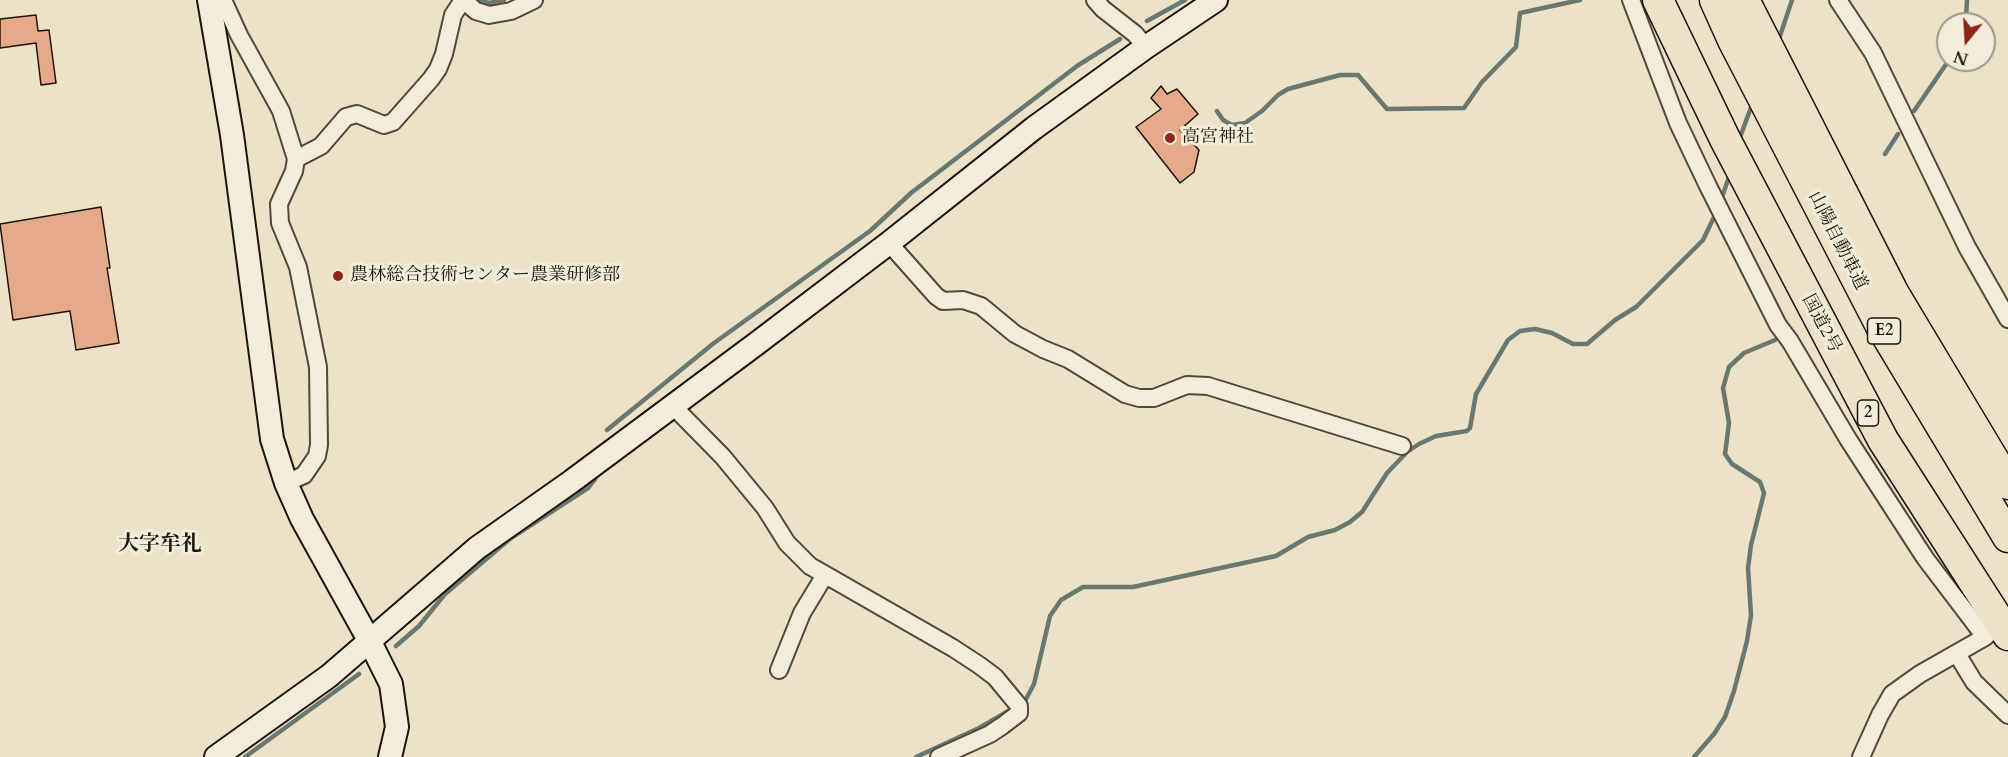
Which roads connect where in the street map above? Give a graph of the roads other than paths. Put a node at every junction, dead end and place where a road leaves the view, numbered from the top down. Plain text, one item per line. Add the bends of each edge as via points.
1 (209, 0) edge
2 (223, 0) edge
3 (534, 0) edge
4 (1095, 0) edge
5 (1216, 0) edge
6 (1631, 0) edge
7 (1658, 0) edge
8 (1715, 0) edge
9 (1744, 0) edge
10 (1838, 0) edge
11 (509, 6) edge
12 (1146, 47) junction
13 (296, 159) junction
14 (889, 243) junction
15 (2008, 318) edge
16 (673, 406) junction
17 (1402, 446) dead end
18 (286, 483) junction
19 (2008, 484) edge
20 (2008, 537) edge
21 (825, 575) junction
22 (2000, 629) edge
23 (370, 642) junction
24 (1957, 654) junction
25 (779, 670) dead end
26 (2008, 715) edge
27 (226, 754) edge
28 (390, 757) edge
29 (939, 757) edge
30 (1861, 757) edge

1 - 18 street via 232,135 272,439
2 - 13 street via 281,111
3 - 11 street
4 - 12 street
5 - 12 street
6 - 22 street via 1678,123 1778,325 1925,558
7 - 22 highway, 国道2号 / 2 via 1725,139 1883,440
8 - 20 highway, 山陽自動車道 / E2 via 1881,326
9 - 19 highway, 山陽自動車道 / E2 via 1894,294
10 - 15 street via 1873,53 1967,247
11 - 13 street via 489,15 476,11 463,0 453,15 438,69 393,122 384,125 357,114 346,117 321,146
12 - 14 street via 1034,128
13 - 18 street via 279,204 280,223 298,267 318,367 320,446 304,475
14 - 16 street
14 - 17 street via 943,301 963,300 981,306 1015,334 1068,359 1125,394 1154,398 1187,385 1208,386
16 - 21 street via 723,457 798,556
16 - 23 street via 477,548
18 - 23 street via 319,553
21 - 25 street via 802,613
21 - 29 street via 979,665 995,677 1019,706 1019,713 990,734
22 - 24 street
23 - 27 street
23 - 28 street via 391,684 398,727
24 - 26 street via 1974,682
24 - 30 street via 1892,694

